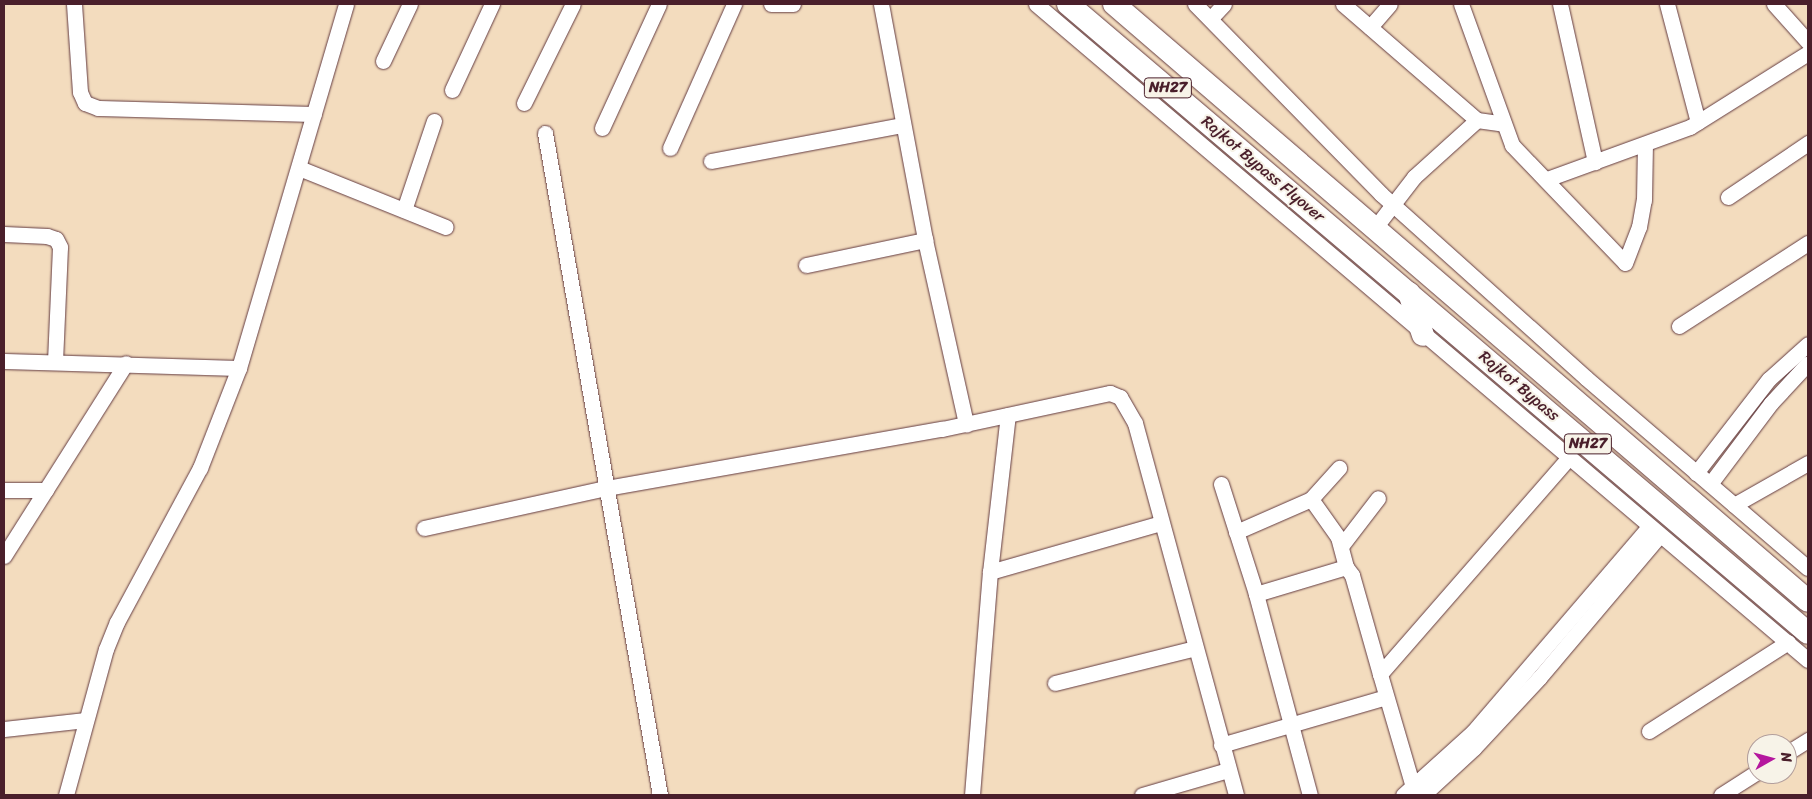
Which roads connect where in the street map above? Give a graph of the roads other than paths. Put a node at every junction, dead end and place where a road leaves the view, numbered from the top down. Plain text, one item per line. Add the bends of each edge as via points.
1 (74, 4) edge
2 (346, 4) edge
3 (410, 4) edge
4 (492, 4) edge
5 (572, 4) edge
6 (659, 4) edge
7 (734, 4) edge
8 (771, 4) edge
9 (792, 4) edge
10 (880, 4) edge
11 (1036, 4) edge
12 (1068, 4) edge
13 (1114, 4) edge
14 (1195, 4) edge
15 (1224, 4) edge
16 (1343, 4) edge
17 (1390, 4) edge
18 (1460, 4) edge
19 (1560, 4) edge
20 (1667, 4) edge
21 (1774, 4) edge
22 (1211, 18) junction
23 (1370, 27) junction
24 (1808, 42) edge
25 (1808, 53) edge
26 (383, 61) dead end
27 (452, 90) dead end
28 (524, 103) dead end
29 (314, 114) junction
30 (1477, 120) junction
31 (434, 121) dead end
32 (1698, 122) junction
33 (1504, 124) junction
34 (902, 125) junction
35 (602, 128) dead end
36 (545, 133) dead end
37 (1808, 143) edge
38 (1645, 144) junction
39 (670, 148) dead end
40 (711, 162) dead end
41 (1595, 162) junction
42 (299, 168) junction
43 (1547, 179) junction
44 (1728, 197) dead end
45 (1391, 204) junction
46 (404, 210) junction
47 (446, 227) dead end
48 (1374, 229) junction
49 (4, 234) edge
50 (924, 240) junction
51 (1808, 243) edge
52 (1367, 257) junction
53 (806, 265) dead end
54 (1352, 275) junction
55 (1409, 293) junction
56 (1679, 326) dead end
57 (1423, 335) junction
58 (1808, 344) edge
59 (4, 361) edge
60 (55, 362) junction
61 (126, 363) junction
62 (1808, 363) edge
63 (240, 368) junction
64 (1008, 415) junction
65 (966, 424) junction
66 (1569, 457) junction
67 (1808, 463) edge
68 (1339, 468) dead end
69 (1696, 473) junction
70 (1221, 484) dead end
71 (1710, 484) junction
72 (606, 488) junction
73 (4, 490) edge
74 (46, 490) junction
75 (1378, 498) dead end
76 (1312, 500) junction
77 (1734, 505) junction
78 (1161, 523) junction
79 (424, 528) dead end
80 (1654, 531) junction
81 (1236, 532) junction
82 (1342, 545) junction
83 (1808, 548) edge
84 (4, 556) edge
85 (1794, 556) junction
86 (1346, 567) junction
87 (1808, 568) edge
88 (990, 572) junction
89 (1256, 594) junction
90 (1808, 601) edge
91 (1808, 632) edge
92 (1788, 642) junction
93 (1196, 648) junction
94 (1808, 660) edge
95 (1380, 674) junction
96 (1055, 683) dead end
97 (1386, 697) junction
98 (86, 720) junction
99 (1291, 725) junction
100 (4, 729) edge
101 (1649, 731) dead end
102 (1808, 740) edge
103 (1221, 745) junction
104 (1797, 747) edge
105 (1228, 770) junction
106 (1747, 778) edge
107 (1413, 793) edge
108 (66, 795) edge
109 (660, 795) edge
110 (972, 795) edge
111 (1142, 795) edge
112 (1236, 795) edge
113 (1310, 795) edge
114 (1721, 795) edge

1 - 29 street via 80,92 85,102 98,108
2 - 29 street
3 - 26 street
4 - 27 street
5 - 28 street
6 - 35 street
7 - 39 street
8 - 9 street
10 - 34 street
11 - 54 street
12 - 52 highway, Rajkot Bypass Flyover / NH27
13 - 48 highway, Rajkot Bypass Flyover / NH27 via 1290,153
14 - 22 street
15 - 22 street
16 - 23 street
17 - 23 street
18 - 33 street
19 - 41 street
20 - 32 street
21 - 24 street
22 - 45 street
23 - 30 street
25 - 32 street
29 - 42 street
30 - 33 street
30 - 45 street via 1414,177
31 - 46 street
32 - 38 street
33 - 43 street via 1512,145
34 - 40 street
34 - 50 street
36 - 72 street
37 - 44 street
38 - 41 street
38 - 43 street via 1644,200 1639,226 1624,263
41 - 43 street
42 - 46 street
42 - 63 street
45 - 48 street
45 - 69 street
46 - 47 street
48 - 90 highway, Rajkot Bypass / NH27
49 - 60 street via 47,236 56,239 60,247
50 - 53 street
50 - 65 street
51 - 56 street
52 - 54 street
52 - 55 highway, Rajkot Bypass / NH27
54 - 57 street
55 - 57 highway
55 - 91 highway, Rajkot Bypass / NH27
57 - 66 street
58 - 69 street via 1769,379
59 - 60 street
60 - 61 street
61 - 63 street
61 - 74 street
62 - 71 street via 1771,403
63 - 98 street via 200,468 117,622
64 - 65 street
64 - 78 street via 1110,393 1120,398 1132,414
64 - 88 street
65 - 72 street
66 - 80 street
66 - 95 street
67 - 77 street
68 - 76 street
69 - 71 street
70 - 81 street
71 - 77 street
72 - 79 street
72 - 109 street
73 - 74 street
74 - 84 street
75 - 82 street
76 - 81 street
76 - 82 street
77 - 85 street
78 - 88 street
78 - 93 street
80 - 92 street
80 - 107 street via 1539,678 1474,748
81 - 89 street
82 - 86 street
83 - 85 street
85 - 87 street
86 - 89 street
86 - 95 street via 1352,575
88 - 110 street
89 - 99 street
92 - 94 street
92 - 101 street
93 - 96 street
93 - 103 street
95 - 97 street
97 - 99 street
97 - 107 street
98 - 100 street
98 - 108 street
99 - 103 street
99 - 113 street
102 - 104 street
103 - 105 street
105 - 111 street
105 - 112 street
106 - 114 street

